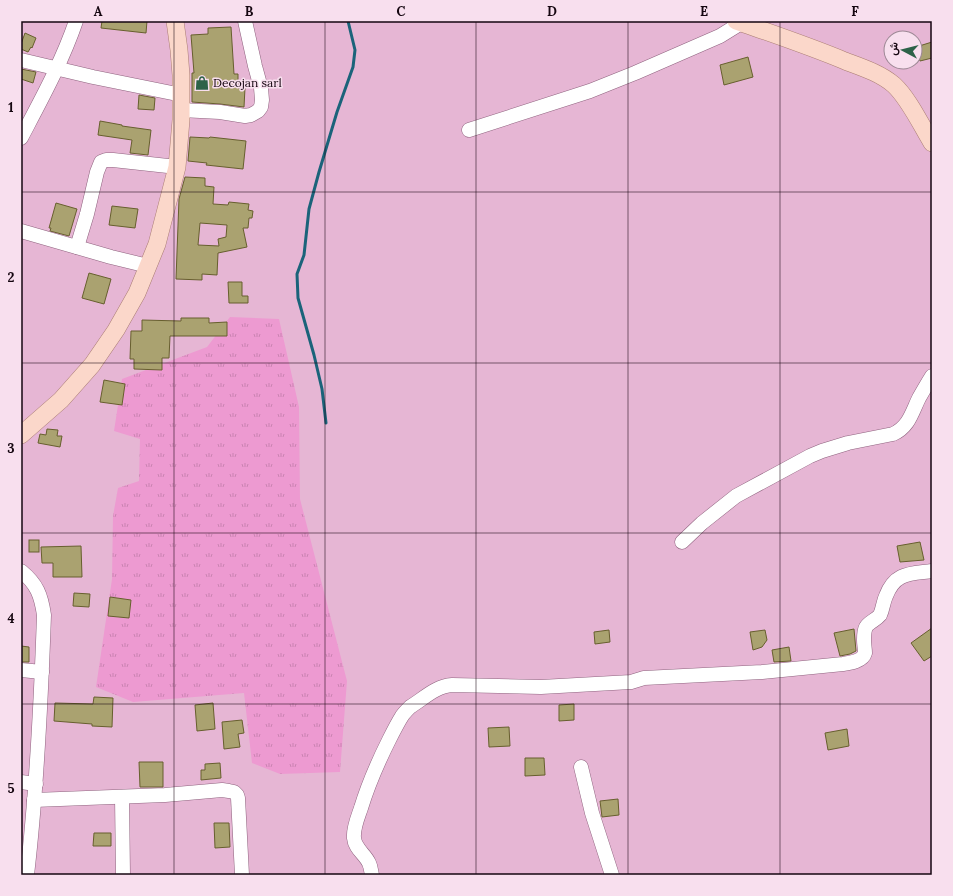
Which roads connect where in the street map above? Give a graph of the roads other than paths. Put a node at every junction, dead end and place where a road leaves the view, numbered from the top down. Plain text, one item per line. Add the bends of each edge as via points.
1 (76, 21) edge
2 (175, 21) edge
3 (245, 21) edge
4 (741, 22) edge
5 (21, 60) edge
6 (57, 68) junction
7 (182, 103) junction
8 (469, 130) dead end
9 (21, 138) edge
10 (932, 143) edge
11 (177, 167) junction
12 (21, 231) edge
13 (77, 247) junction
14 (148, 266) junction
15 (932, 376) edge
16 (21, 435) edge
17 (682, 542) dead end
18 (21, 571) edge
19 (932, 571) edge
20 (21, 670) edge
21 (42, 672) junction
22 (581, 767) dead end
23 (21, 782) edge
24 (36, 784) junction
25 (122, 797) junction
26 (34, 800) junction
27 (26, 875) edge
28 (123, 875) edge
29 (242, 875) edge
30 (372, 875) edge
31 (612, 875) edge

1 - 6 street
2 - 7 main road
3 - 7 street via 261,88 262,100 258,111 245,116
4 - 8 street via 720,36 635,74
4 - 10 main road via 886,79 902,94
5 - 6 street
6 - 7 street
6 - 9 street
7 - 11 main road
11 - 13 street via 113,160 101,162
11 - 14 main road via 157,244
12 - 13 street
13 - 14 street
14 - 16 main road via 137,293 92,366 61,400
15 - 17 street via 909,421 898,432 822,450 810,456 736,496
18 - 21 street via 36,587 42,603
19 - 30 street via 903,576 894,581 887,592 880,615 866,628 865,653 856,661 848,663 762,672 644,678 631,682 592,685 446,685 438,689 406,710 397,723 374,770 364,798 357,818 354,841 357,849 369,863
20 - 21 street
21 - 24 street
22 - 31 street via 592,813
23 - 24 street
24 - 26 street
25 - 26 street
25 - 28 street
25 - 29 street via 215,790 234,792 238,798
26 - 27 street

